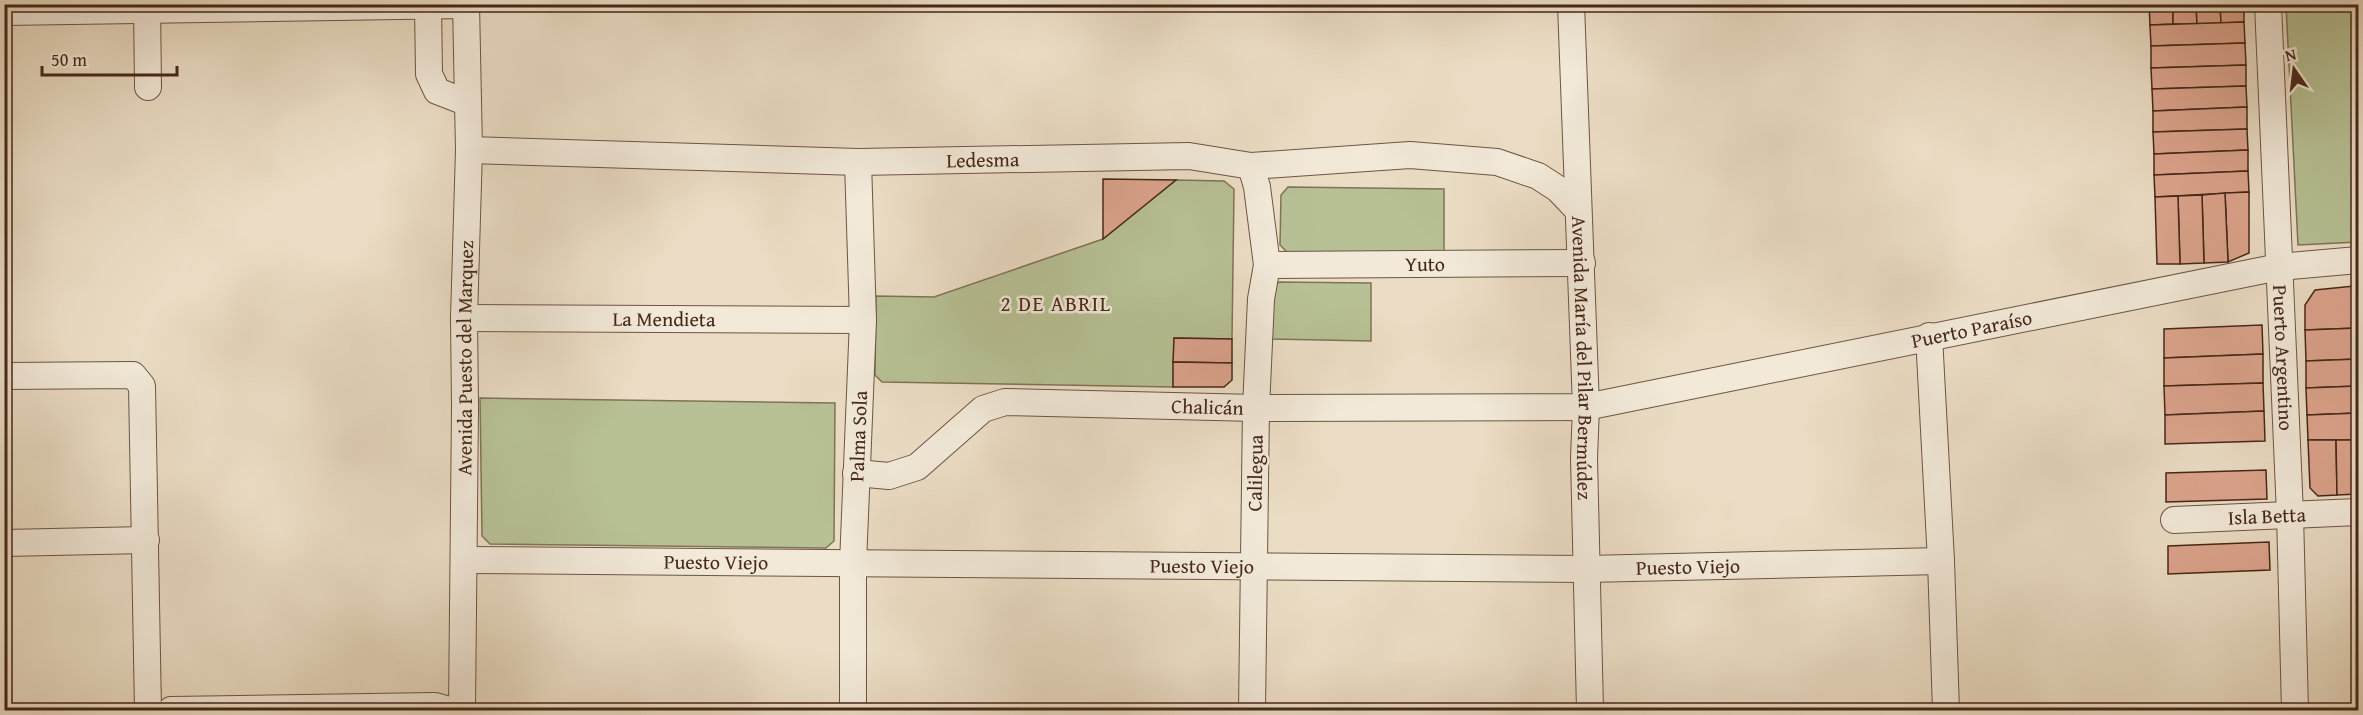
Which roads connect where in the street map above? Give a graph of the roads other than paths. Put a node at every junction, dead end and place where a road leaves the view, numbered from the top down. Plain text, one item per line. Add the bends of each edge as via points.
1 (1571, 4) edge
2 (2268, 4) edge
3 (428, 5) edge
4 (466, 5) edge
5 (147, 7) edge
6 (4, 12) edge
7 (148, 87) dead end
8 (468, 103) junction
9 (469, 150) junction
10 (858, 162) junction
11 (1251, 166) junction
12 (1578, 210) junction
13 (2358, 260) edge
14 (1581, 263) junction
15 (1267, 265) junction
16 (2279, 267) junction
17 (464, 318) junction
18 (863, 320) junction
19 (1929, 336) junction
20 (4, 376) edge
21 (1586, 407) junction
22 (1256, 408) junction
23 (856, 473) junction
24 (2358, 512) edge
25 (2290, 514) junction
26 (2174, 520) dead end
27 (146, 540) junction
28 (4, 543) edge
29 (464, 560) junction
30 (1941, 561) junction
31 (853, 564) junction
32 (1254, 567) junction
33 (1586, 569) junction
34 (148, 711) edge
35 (171, 711) edge
36 (449, 711) edge
37 (462, 711) edge
38 (853, 711) edge
39 (1252, 711) edge
40 (1590, 711) edge
41 (1947, 711) edge
42 (2295, 711) edge

1 - 12 street, Avenida María del Pilar Bermúdez
2 - 16 street, Puerto Argentino
3 - 4 street
3 - 5 street
3 - 8 street via 429,74 437,91
4 - 8 street, Avenida Puesto del Marquez
5 - 6 street
5 - 7 street
8 - 9 street, Avenida Puesto del Marquez
9 - 10 street, Ledesma
9 - 17 street, Avenida Puesto del Marquez
10 - 11 street, Ledesma via 1188,156
10 - 18 street, Palma Sola
11 - 12 street, Ledesma via 1410,155 1497,162 1538,176 1558,189
11 - 15 street, Calilegua
12 - 14 street, Avenida María del Pilar Bermúdez
13 - 16 street, Puerto Paraíso
14 - 15 street, Yuto
14 - 21 street, Avenida María del Pilar Bermúdez
15 - 22 street, Calilegua via 1261,299
16 - 19 street, Puerto Paraíso
16 - 25 street, Puerto Argentino
17 - 18 street, La Mendieta
17 - 29 street, Avenida Puesto del Marquez
18 - 23 street, Palma Sola
19 - 21 street, Puerto Paraíso
19 - 30 street
20 - 27 street via 133,375 142,386
21 - 22 street, Chalicán
21 - 33 street, Avenida María del Pilar Bermúdez
22 - 23 street, Chalicán via 1005,402 983,410 917,466 889,476
22 - 32 street, Calilegua
23 - 31 street, Palma Sola
24 - 25 street, Isla Betta
25 - 26 street, Isla Betta
25 - 42 street, Puerto Argentino
27 - 28 street
27 - 34 street
29 - 31 street, Puesto Viejo
29 - 37 street, Avenida Puesto del Marquez
30 - 33 street, Puesto Viejo
30 - 41 street
31 - 32 street, Puesto Viejo
31 - 38 street, Palma Sola
32 - 33 street, Puesto Viejo
32 - 39 street, Calilegua
33 - 40 street, Avenida María del Pilar Bermúdez
35 - 36 street via 435,706

